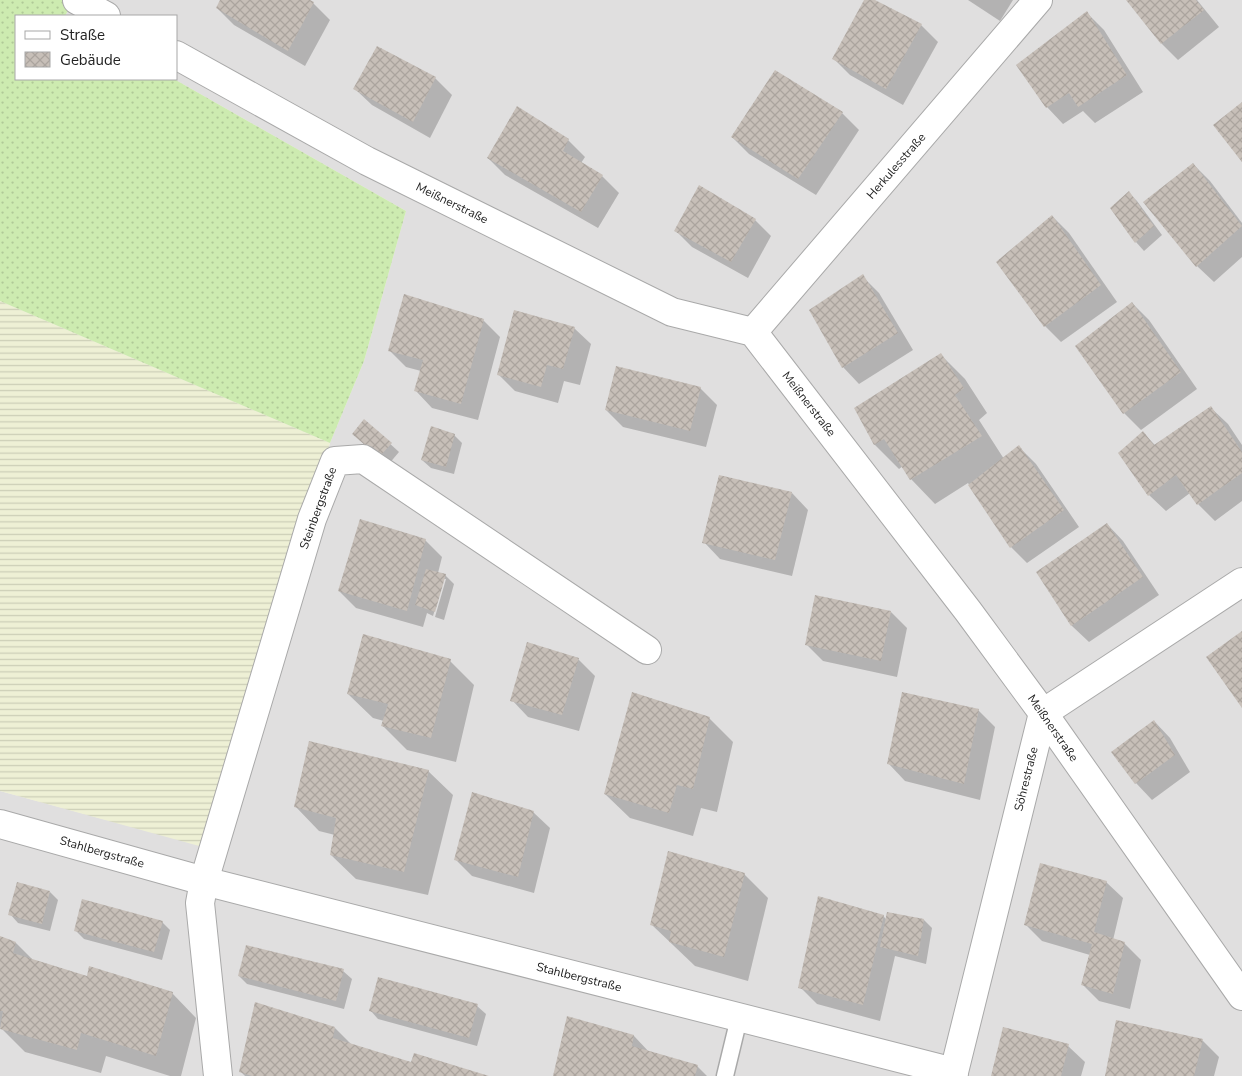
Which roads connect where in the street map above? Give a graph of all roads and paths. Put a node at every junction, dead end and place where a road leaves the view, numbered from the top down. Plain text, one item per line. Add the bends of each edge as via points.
1 (76, 0) edge
2 (1038, 0) edge
3 (104, 15) edge
4 (178, 56) edge
5 (753, 332) junction
6 (1242, 582) edge
7 (647, 650) dead end
8 (1043, 713) junction
9 (0, 824) edge
10 (204, 881) junction
11 (1242, 996) edge
12 (739, 1018) junction
13 (953, 1074) edge
14 (218, 1076) edge
15 (725, 1076) edge

1 - 3 street
2 - 5 street, Herkulesstraße
4 - 5 street, Meißnerstraße via 367,161 672,312
5 - 8 street, Meißnerstraße
6 - 8 street
7 - 10 street, Steinbergstraße via 363,459 335,461 312,519
8 - 11 street, Meißnerstraße
8 - 13 street, Söhrestraße
9 - 10 street, Stahlbergstraße
10 - 12 street, Stahlbergstraße
10 - 14 street via 200,903
12 - 13 street, Stahlbergstraße
12 - 15 lane

